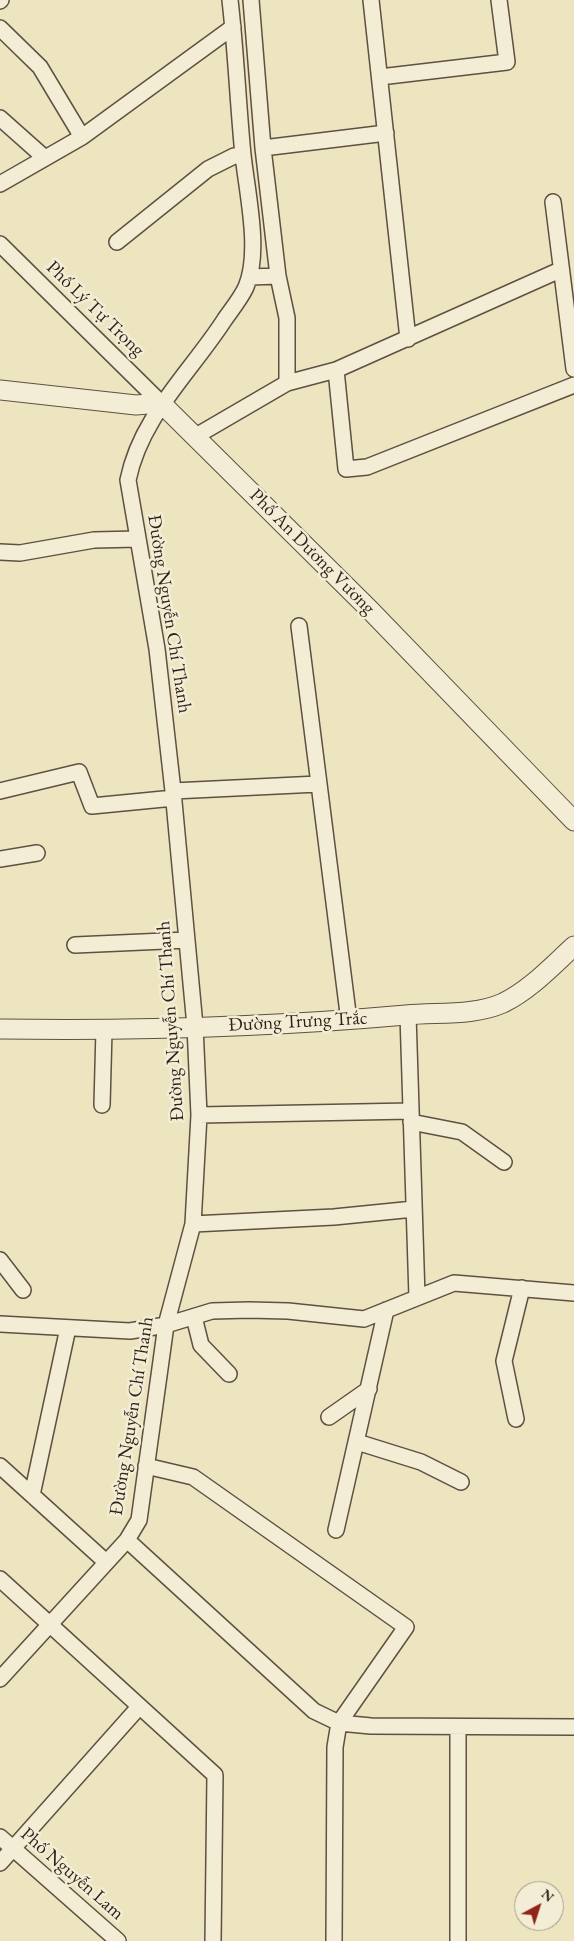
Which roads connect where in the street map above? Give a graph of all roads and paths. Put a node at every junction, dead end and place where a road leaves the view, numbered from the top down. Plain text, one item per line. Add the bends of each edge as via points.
1 (230, 0) edge
2 (251, 0) edge
3 (371, 0) edge
4 (499, 0) edge
5 (233, 27) junction
6 (0, 28) edge
7 (380, 77) junction
8 (0, 118) edge
9 (386, 133) junction
10 (82, 137) junction
11 (263, 148) junction
12 (244, 157) junction
13 (45, 158) junction
14 (0, 184) edge
15 (554, 202) dead end
16 (117, 242) dead end
17 (0, 244) edge
18 (560, 270) junction
19 (250, 276) junction
20 (278, 276) junction
21 (408, 339) junction
22 (574, 368) edge
23 (336, 370) junction
24 (287, 383) junction
25 (574, 385) edge
26 (0, 390) edge
27 (161, 403) junction
28 (196, 436) junction
29 (138, 539) junction
30 (0, 552) edge
31 (298, 626) dead end
32 (318, 784) junction
33 (0, 791) edge
34 (173, 794) junction
35 (574, 821) edge
36 (37, 853) dead end
37 (0, 859) edge
38 (187, 940) junction
39 (75, 945) dead end
40 (574, 946) edge
41 (408, 1015) junction
42 (349, 1020) junction
43 (195, 1026) junction
44 (0, 1028) edge
45 (104, 1030) junction
46 (102, 1105) dead end
47 (199, 1115) junction
48 (411, 1117) junction
49 (504, 1162) dead end
50 (414, 1209) junction
51 (193, 1224) junction
52 (0, 1260) edge
53 (522, 1288) junction
54 (23, 1290) dead end
55 (574, 1293) edge
56 (417, 1297) junction
57 (386, 1310) junction
58 (194, 1317) junction
59 (0, 1324) edge
60 (166, 1325) junction
61 (68, 1328) junction
62 (229, 1374) dead end
63 (369, 1389) junction
64 (329, 1417) dead end
65 (516, 1419) dead end
66 (356, 1442) junction
67 (0, 1466) edge
68 (146, 1466) junction
69 (461, 1482) dead end
70 (32, 1495) junction
71 (336, 1530) dead end
72 (127, 1540) junction
73 (106, 1562) junction
74 (0, 1579) edge
75 (49, 1625) junction
76 (0, 1679) edge
77 (139, 1707) junction
78 (338, 1723) junction
79 (458, 1727) junction
80 (574, 1727) edge
81 (0, 1837) edge
82 (14, 1849) junction
83 (0, 1863) edge
84 (118, 1941) edge
85 (213, 1941) edge
86 (334, 1941) edge
87 (458, 1941) edge

1 - 5 street
2 - 11 street
3 - 7 street
4 - 7 street via 506,62
5 - 10 street
5 - 12 street
6 - 10 street via 40,66
7 - 9 street
8 - 13 street
9 - 11 street
9 - 21 street
10 - 13 street
11 - 20 street
12 - 16 street via 234,156 208,169
12 - 19 street via 253,226
13 - 14 street
15 - 18 street
17 - 27 street, Phố Lý Tự Trọng
18 - 21 street
18 - 22 street
19 - 20 street
19 - 27 street, Đường Nguyễn Chí Thanh via 218,330
20 - 24 street via 287,318
21 - 23 street
23 - 24 street
23 - 25 street via 346,469 367,467
24 - 28 street
26 - 27 street via 136,405
27 - 28 street, Phố An Dương Vương
27 - 29 street, Đường Nguyễn Chí Thanh via 132,463 128,480
28 - 35 street, Phố An Dương Vương
29 - 30 street via 94,540 20,553
29 - 34 street, Đường Nguyễn Chí Thanh via 157,649
31 - 32 street
32 - 34 street
32 - 42 street
33 - 34 street via 79,772 92,806
34 - 38 street, Đường Nguyễn Chí Thanh
36 - 37 street
38 - 39 street
38 - 43 street, Đường Nguyễn Chí Thanh
40 - 41 street, Đường Trưng Trắc via 529,986 504,1002 480,1010
41 - 42 street, Đường Trưng Trắc
41 - 48 street
42 - 43 street, Đường Trưng Trắc
43 - 45 street, Đường Trưng Trắc
43 - 47 street, Đường Nguyễn Chí Thanh
44 - 45 street, Đường Trưng Trắc
45 - 46 street
47 - 48 street
47 - 51 street, Đường Nguyễn Chí Thanh
48 - 49 street via 462,1132
48 - 50 street
50 - 51 street via 334,1217
50 - 56 street
51 - 60 street, Đường Nguyễn Chí Thanh
52 - 54 street
53 - 55 street
53 - 56 street via 454,1283
53 - 65 street via 504,1362
56 - 57 street
57 - 58 street via 364,1319 288,1310 212,1311
57 - 63 street
58 - 60 street
58 - 62 street via 202,1345
59 - 61 street
60 - 61 street via 130,1331
60 - 68 street, Đường Nguyễn Chí Thanh
61 - 70 street
63 - 64 street
63 - 66 street
66 - 69 street via 421,1462
66 - 71 street
67 - 70 street
68 - 72 street, Đường Nguyễn Chí Thanh via 139,1520
68 - 78 street via 194,1476 406,1627
70 - 73 street
72 - 73 street, Đường Nguyễn Chí Thanh
72 - 78 street via 314,1712
73 - 75 street, Đường Nguyễn Chí Thanh
74 - 75 street
75 - 76 street, Đường Nguyễn Chí Thanh
75 - 77 street
77 - 82 street
77 - 85 street via 214,1775
78 - 79 street
78 - 86 street via 335,1747
79 - 80 street
79 - 87 street
81 - 82 street, Phố Nguyễn Lam
82 - 83 street
82 - 84 street, Phố Nguyễn Lam

